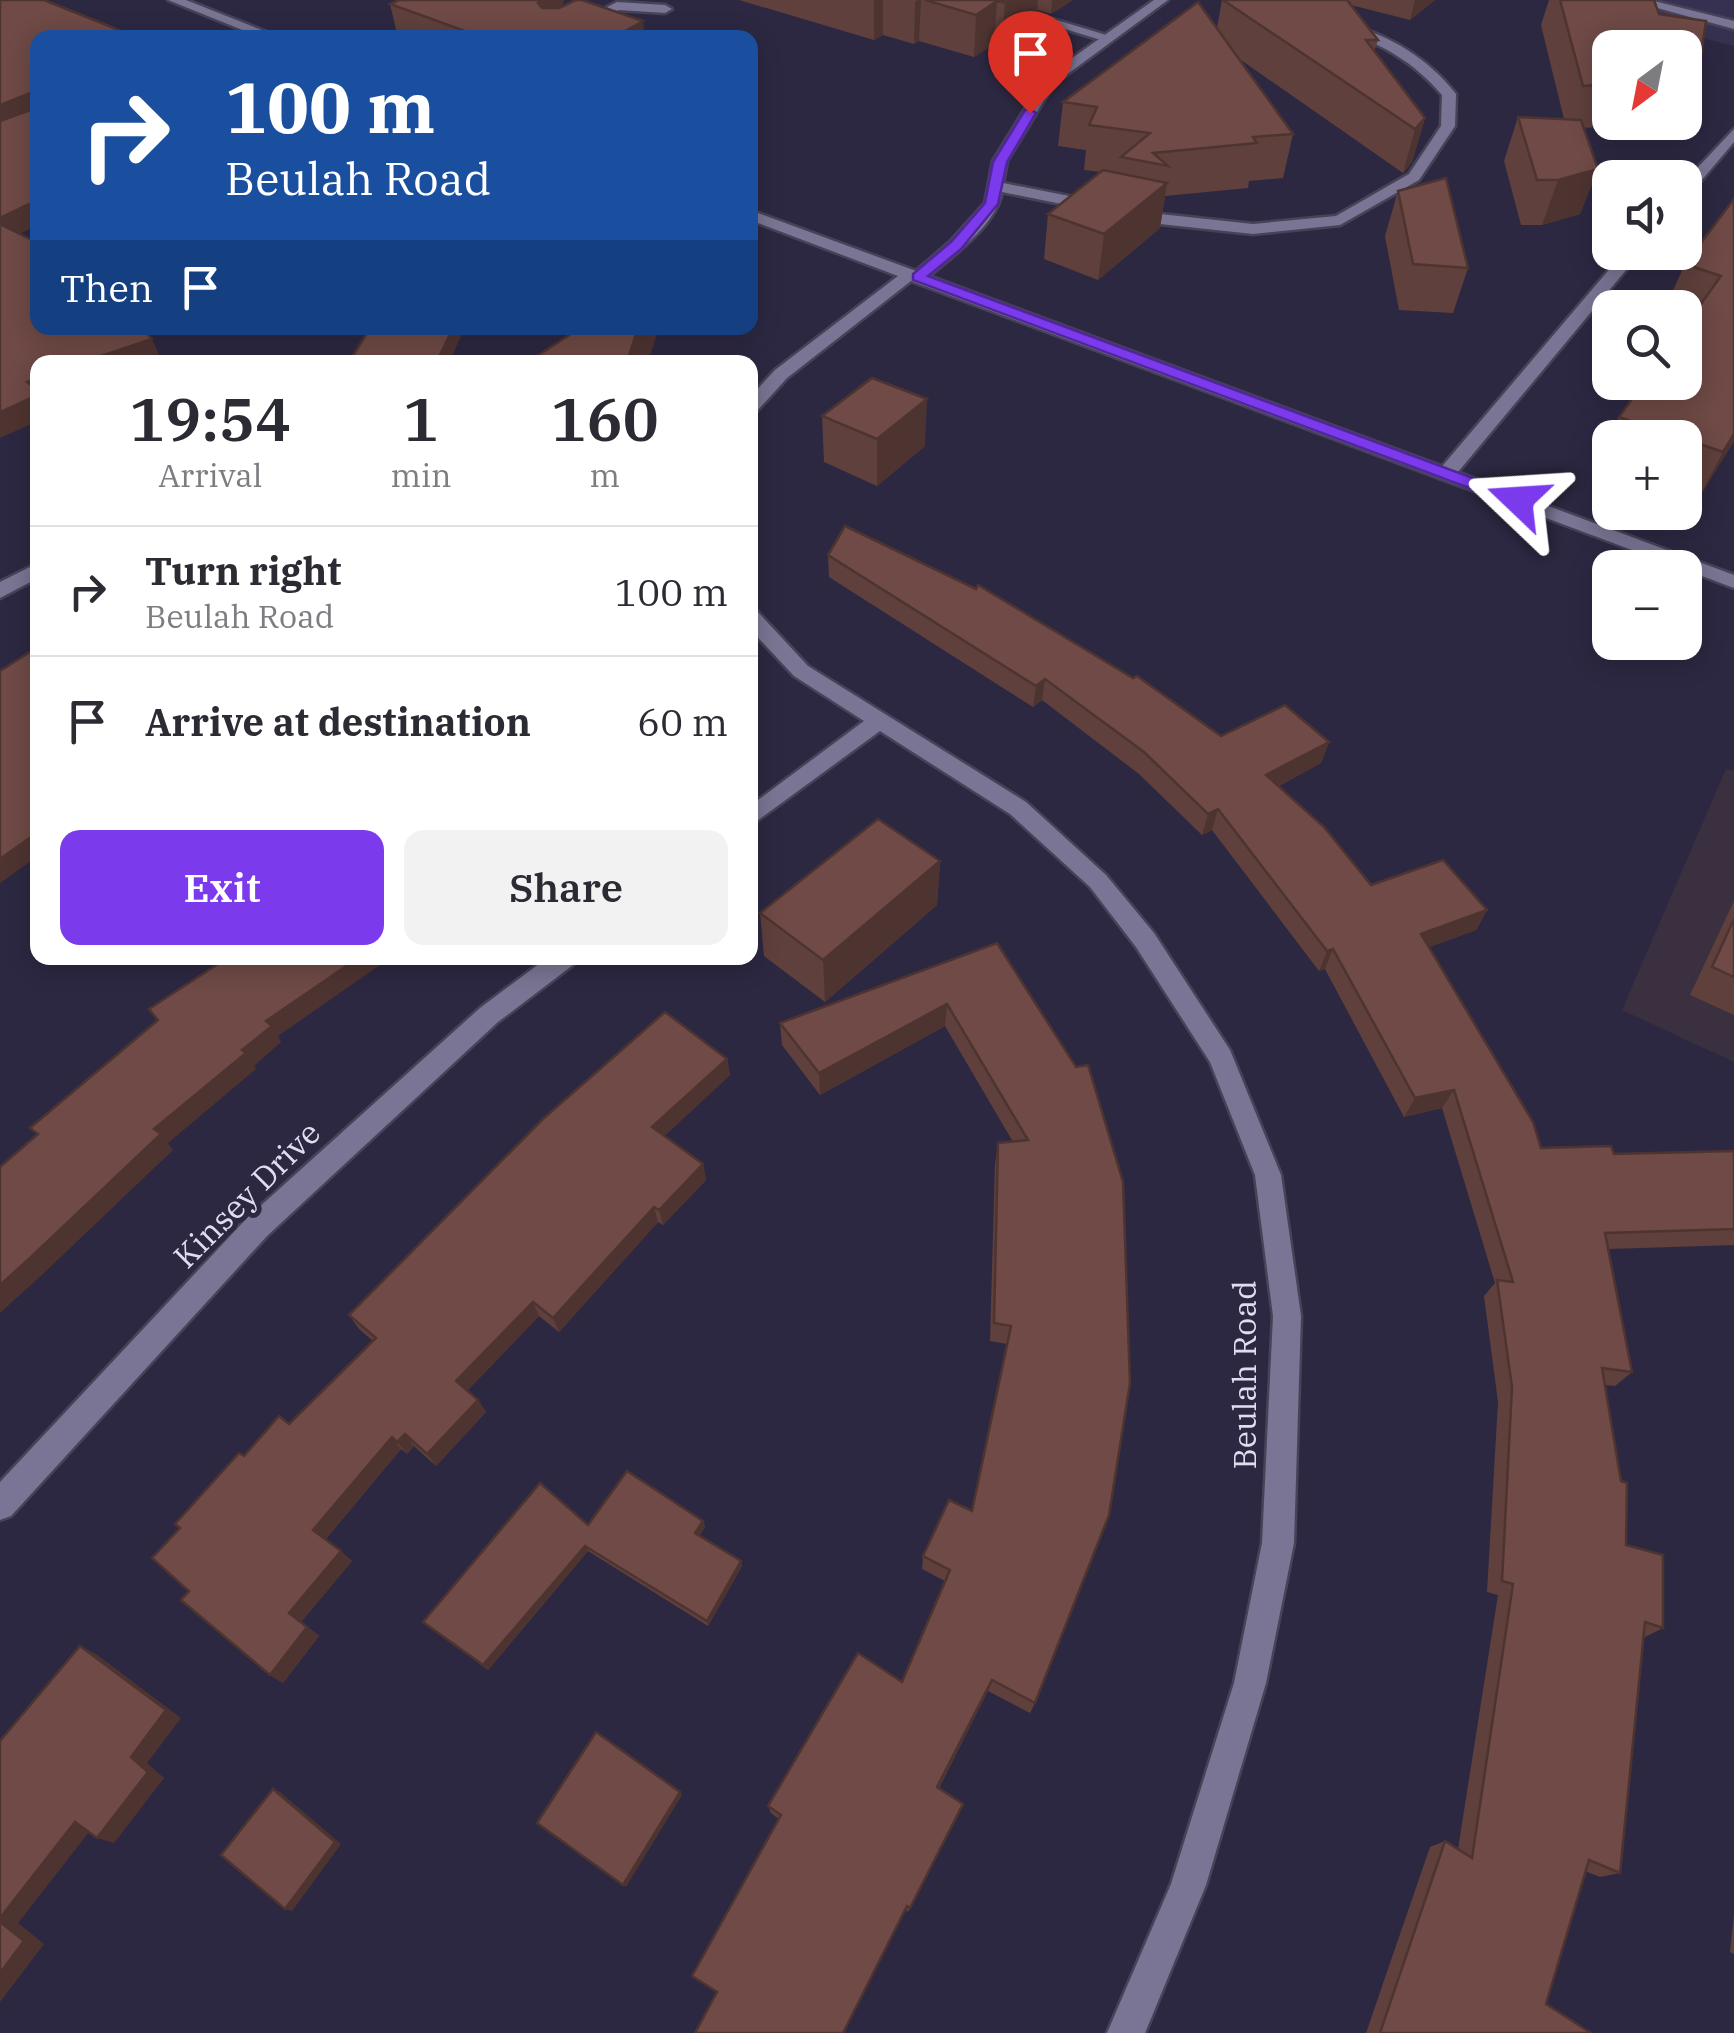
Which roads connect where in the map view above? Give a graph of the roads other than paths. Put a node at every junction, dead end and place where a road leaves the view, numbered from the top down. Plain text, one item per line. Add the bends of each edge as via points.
1 (174, 0) edge
2 (976, 0) edge
3 (1162, 0) edge
4 (1634, 0) edge
5 (665, 9) dead end
6 (1323, 18) edge
7 (1734, 25) edge
8 (246, 26) junction
9 (238, 30) edge
10 (256, 30) edge
11 (568, 30) edge
12 (1109, 38) junction
13 (1734, 132) edge
14 (1702, 171) edge
15 (994, 186) junction
16 (758, 218) edge
17 (1618, 270) edge
18 (914, 275) junction
19 (758, 399) edge
20 (1446, 474) junction
21 (30, 574) edge
22 (1734, 582) edge
23 (0, 592) edge
24 (758, 625) edge
25 (878, 722) junction
26 (758, 812) edge
27 (555, 965) edge
28 (0, 1505) edge
29 (1126, 2033) edge

1 - 8 street
2 - 12 street
3 - 12 street
4 - 7 street
5 - 11 street via 616,6
6 - 15 street via 1424,63 1449,94 1448,126 1414,177 1340,220 1234,227
8 - 9 street
8 - 10 street
12 - 15 street via 1049,81 1000,162
13 - 14 street
15 - 18 street via 992,204 956,246
16 - 18 street
17 - 20 street
18 - 19 street via 781,374
18 - 20 street
20 - 22 street
21 - 23 street
24 - 25 street, Beulah Road via 801,671
25 - 26 street
25 - 29 street, Beulah Road via 1018,808 1098,880 1220,1058 1268,1174 1287,1316 1278,1542 1250,1683 1188,1885
27 - 28 street, Kinsey Drive via 489,1015 257,1227

